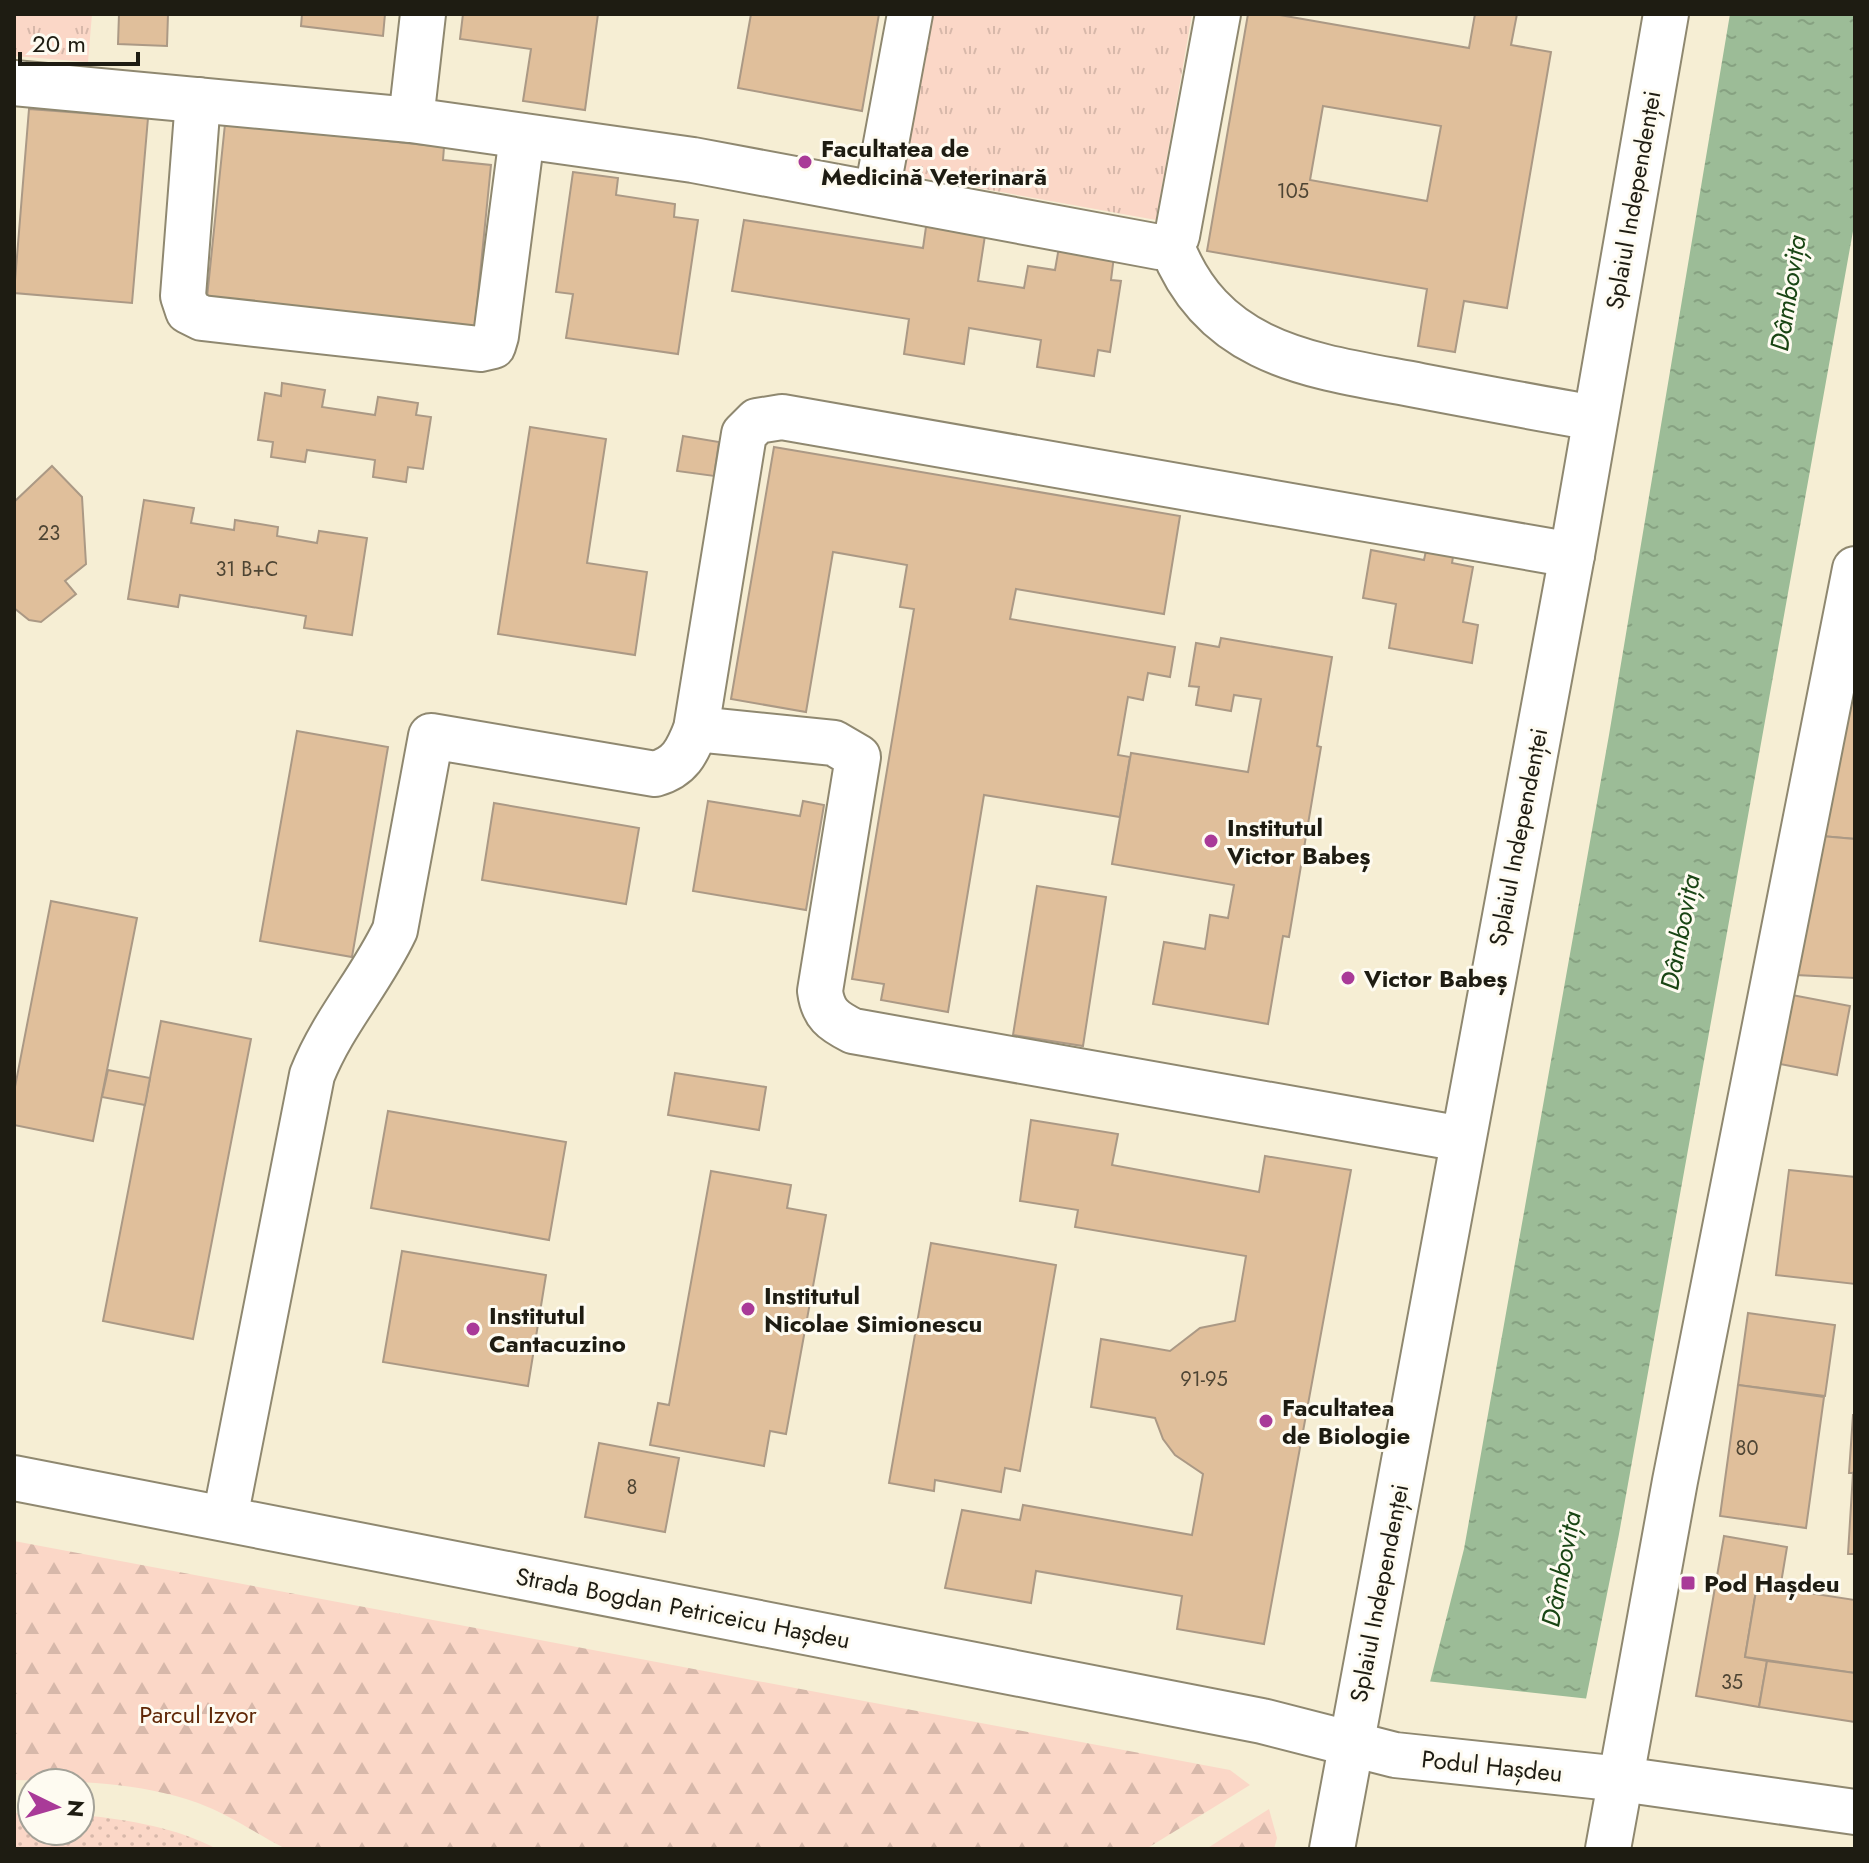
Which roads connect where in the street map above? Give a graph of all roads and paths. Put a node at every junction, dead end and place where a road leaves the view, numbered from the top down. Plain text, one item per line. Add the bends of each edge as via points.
1 (423, 14) edge
2 (910, 14) edge
3 (1218, 14) edge
4 (1666, 14) edge
5 (14, 83) edge
6 (198, 100) junction
7 (411, 120) junction
8 (522, 136) junction
9 (877, 192) junction
10 (1171, 244) junction
11 (1595, 418) junction
12 (1572, 555) junction
13 (1855, 569) edge
14 (696, 729) junction
15 (1462, 1139) junction
16 (14, 1478) edge
17 (225, 1518) junction
18 (1351, 1742) junction
19 (1404, 1756) joint
20 (1601, 1777) junction
21 (1855, 1812) edge
22 (1332, 1849) edge
23 (1608, 1849) edge

1 - 7 main road
2 - 9 main road
3 - 10 main road via 1177,236
4 - 11 main road, Splaiul Independenței
5 - 6 main road
6 - 7 main road
6 - 8 main road via 183,296 188,311 202,318 493,346
7 - 8 main road
8 - 9 main road
9 - 10 main road via 1159,247
10 - 11 main road via 1191,286 1225,322 1299,363
11 - 12 main road, Splaiul Independenței
12 - 14 main road via 782,417 757,421 744,434
12 - 15 main road, Splaiul Independenței
13 - 20 main road via 1675,1481
14 - 15 main road via 834,743 858,757 820,991 832,1021 853,1031
14 - 17 main road via 674,769 655,774 431,736 395,930 324,1043 312,1075
15 - 18 main road, Splaiul Independenței
16 - 17 main road, Strada Bogdan Petriceicu Hașdeu
17 - 18 main road, Strada Bogdan Petriceicu Hașdeu
18 - 19 main road, Strada Bogdan Petriceicu Hașdeu
18 - 22 main road, Splaiul Independenței
19 - 20 main road, Podul Hașdeu
20 - 21 main road
20 - 23 main road

